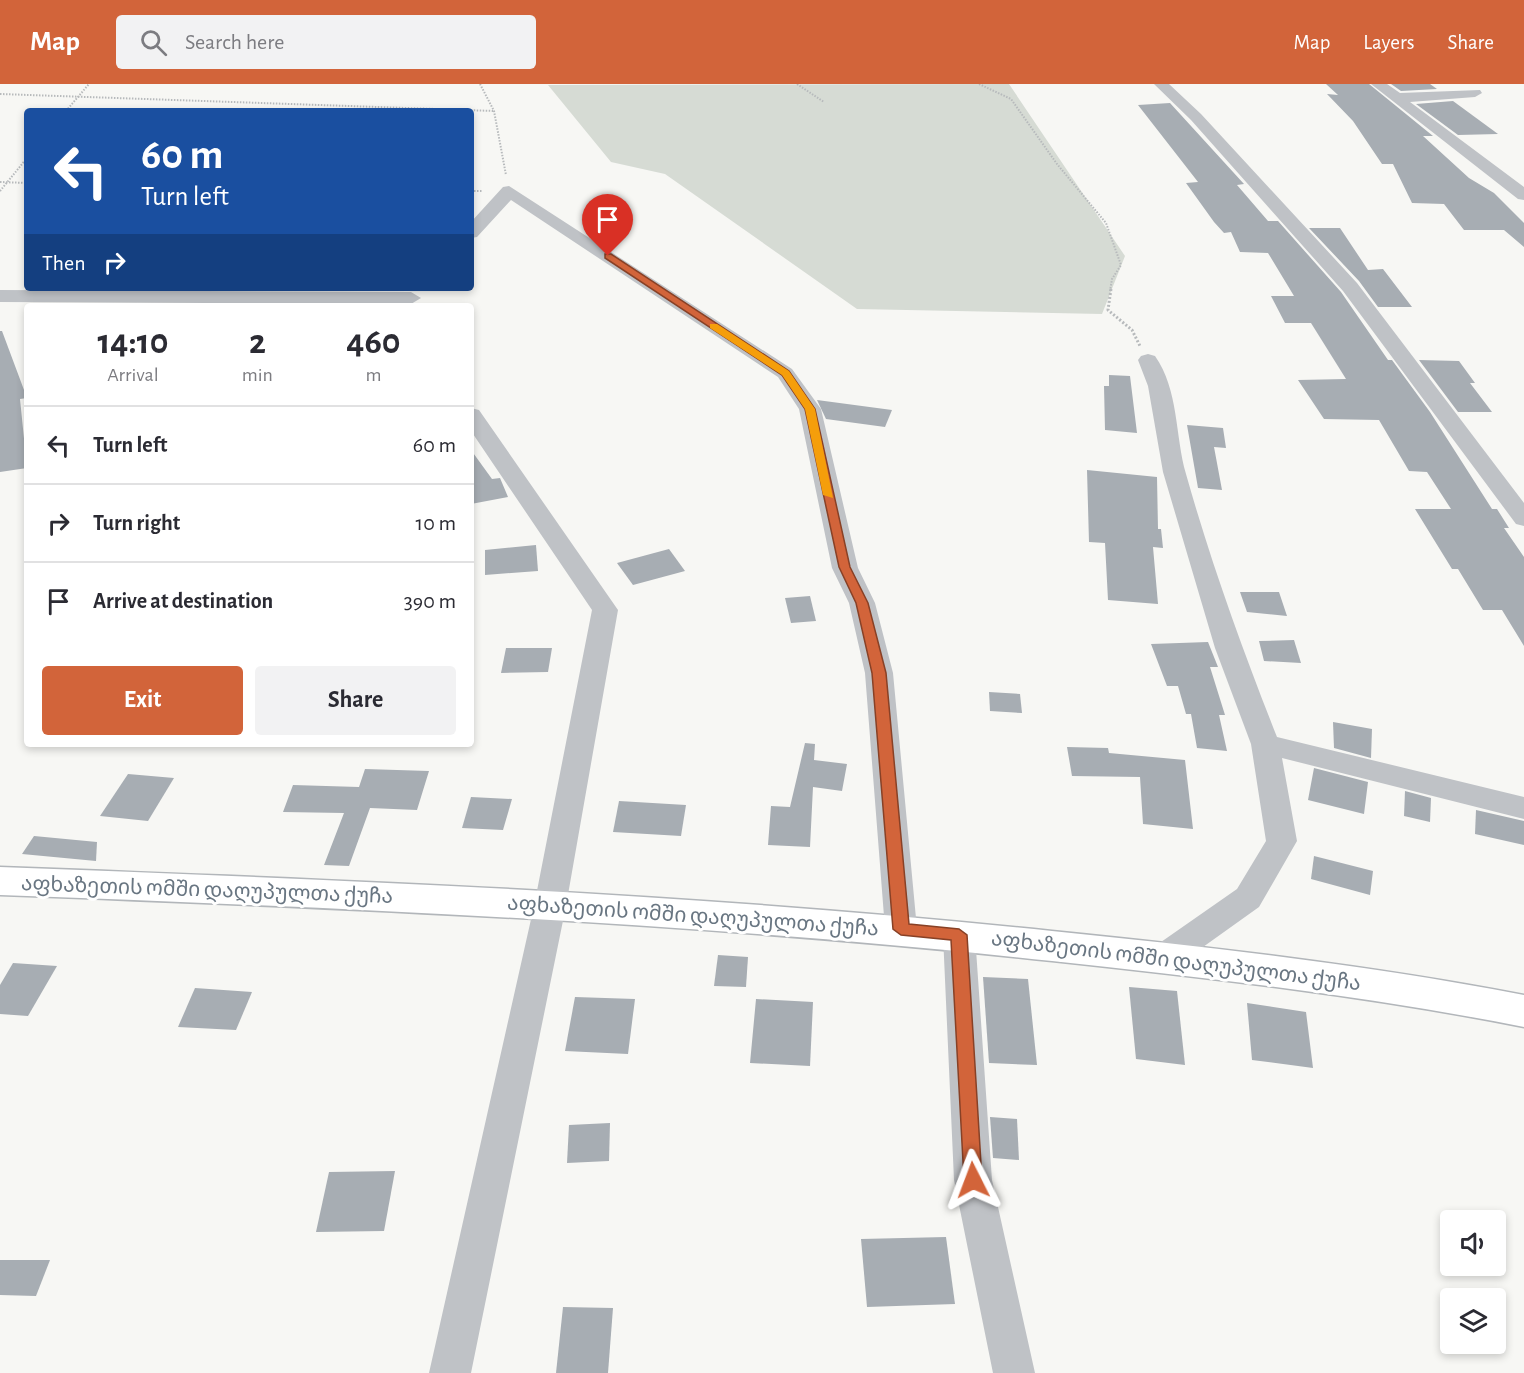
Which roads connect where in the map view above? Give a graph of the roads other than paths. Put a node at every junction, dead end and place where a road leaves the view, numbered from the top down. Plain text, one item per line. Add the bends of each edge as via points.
1 (1161, 84) edge
2 (1378, 84) edge
3 (1475, 93) dead end
4 (1396, 98) junction
5 (1418, 115) junction
6 (1475, 150) dead end
7 (1524, 195) edge
8 (474, 230) edge
9 (0, 296) edge
10 (415, 297) edge
11 (1148, 360) road end
12 (474, 419) edge
13 (1524, 519) edge
14 (1265, 744) junction
15 (1524, 808) edge
16 (0, 881) edge
17 (550, 906) junction
18 (901, 929) junction
19 (959, 935) junction
20 (1163, 958) junction
21 (1524, 1011) edge
22 (450, 1373) edge
23 (1014, 1373) edge

1 - 13 street via 1196,117 1350,287
2 - 4 street
3 - 4 street
4 - 5 street
5 - 6 street via 1429,115
5 - 7 street
8 - 18 street via 509,191 785,373 810,409 844,567 862,603 879,673
9 - 10 street
11 - 14 street via 1159,386 1178,483 1228,648
12 - 17 street via 605,610
14 - 15 street
14 - 20 street via 1282,841 1248,898
16 - 17 main road, აფხაზეთის ომში დაღუპულთა ქუჩა
17 - 18 main road, აფხაზეთის ომში დაღუპულთა ქუჩა
17 - 22 street
18 - 19 main road, აფხაზეთის ომში დაღუპულთა ქუჩა
19 - 20 main road, აფხაზეთის ომში დაღუპულთა ქუჩა
19 - 23 street via 973,1180
20 - 21 main road, აფხაზეთის ომში დაღუპულთა ქუჩა via 1455,997

